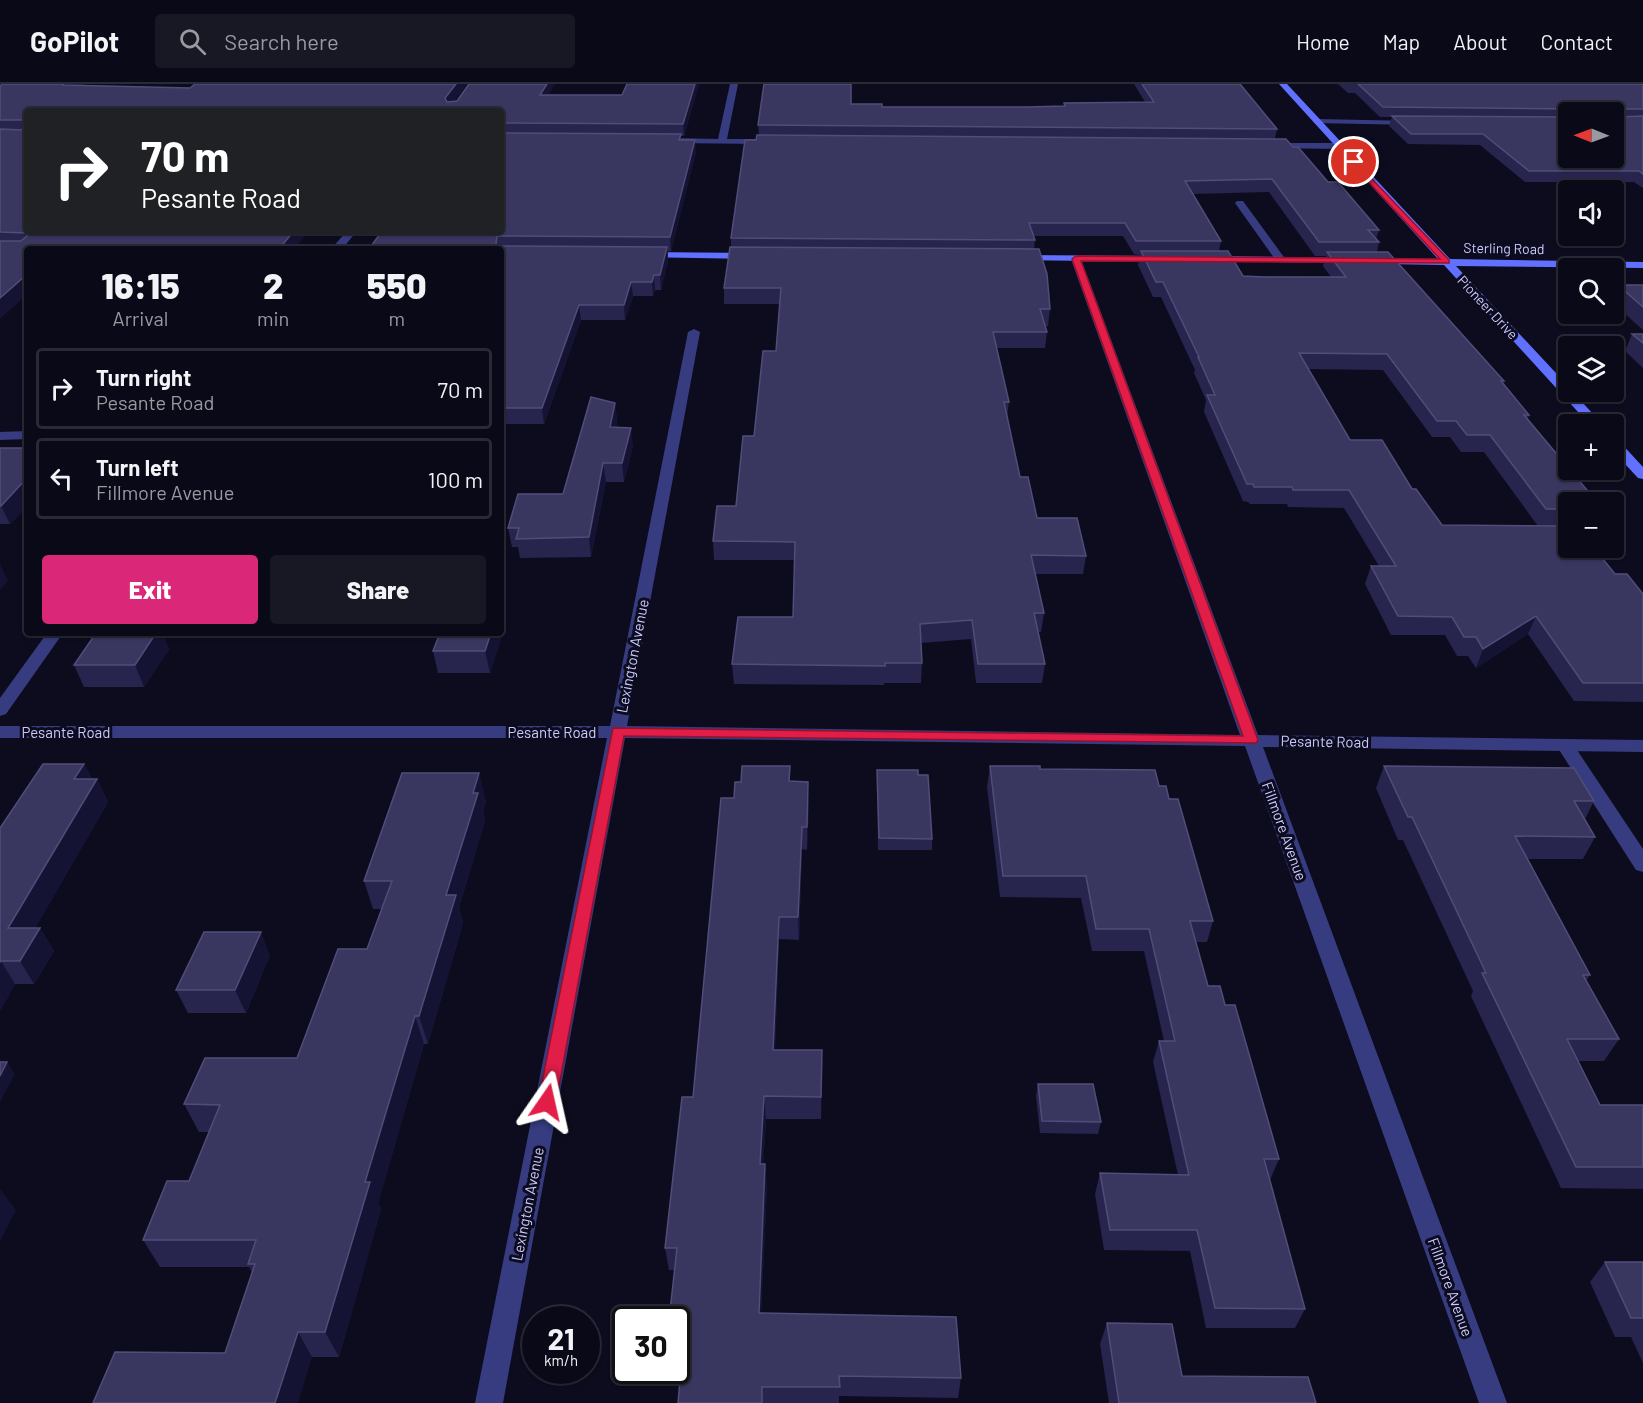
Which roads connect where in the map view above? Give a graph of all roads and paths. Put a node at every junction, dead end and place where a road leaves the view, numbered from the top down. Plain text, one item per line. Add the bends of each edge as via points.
1 (734, 84) edge
2 (1283, 84) edge
3 (1317, 121) junction
4 (1420, 123) edge
5 (664, 141) edge
6 (722, 142) junction
7 (781, 142) edge
8 (1256, 145) edge
9 (1339, 146) junction
10 (1240, 202) dead end
11 (348, 234) edge
12 (338, 246) edge
13 (632, 255) edge
14 (761, 256) edge
15 (1006, 258) edge
16 (1076, 259) junction
17 (1178, 259) edge
18 (1201, 259) edge
19 (1281, 260) junction
20 (1446, 262) junction
21 (1643, 265) edge
22 (694, 332) dead end
23 (1587, 414) edge
24 (24, 435) edge
25 (0, 436) edge
26 (1624, 455) edge
27 (1643, 476) edge
28 (53, 636) edge
29 (0, 710) edge
30 (0, 732) edge
31 (618, 732) junction
32 (1252, 740) junction
33 (1565, 745) junction
34 (1643, 746) edge
35 (1643, 865) edge
36 (489, 1403) edge
37 (1493, 1403) edge

1 - 6 street
2 - 3 street, Pioneer Drive
3 - 4 street
3 - 9 street, Pioneer Drive
5 - 6 street
6 - 7 street
8 - 9 street
9 - 20 street, Pioneer Drive
10 - 19 street
11 - 12 street
13 - 14 street
15 - 16 street
16 - 17 street
16 - 32 street, Fillmore Avenue
18 - 19 street, Sterling Road
19 - 20 street, Sterling Road
20 - 21 street, Sterling Road
20 - 23 street, Pioneer Drive
22 - 31 street, Lexington Avenue
24 - 25 street
26 - 27 street
28 - 29 street
30 - 31 street, Pesante Road
31 - 32 street, Pesante Road
31 - 36 street, Lexington Avenue
32 - 33 street, Pesante Road
32 - 37 street, Fillmore Avenue
33 - 34 street, Pesante Road
33 - 35 street

